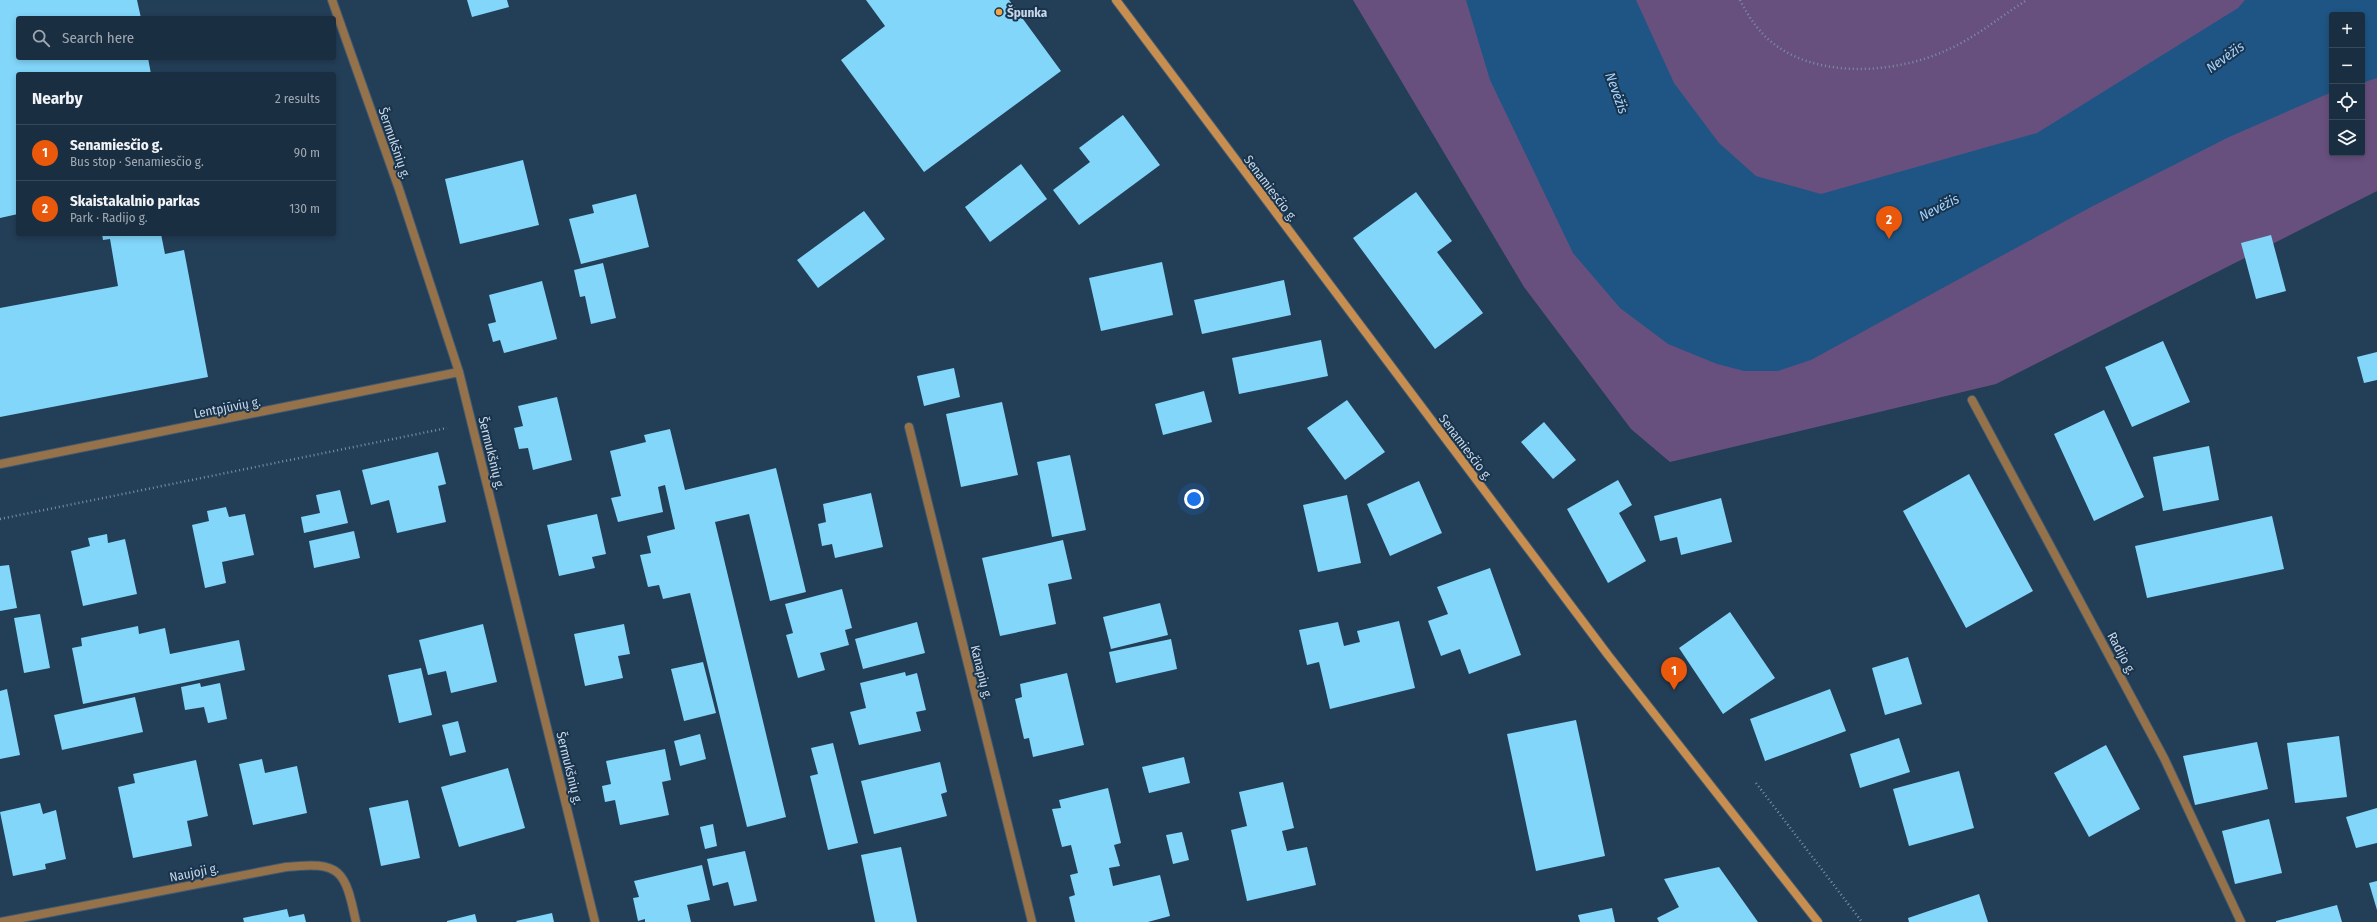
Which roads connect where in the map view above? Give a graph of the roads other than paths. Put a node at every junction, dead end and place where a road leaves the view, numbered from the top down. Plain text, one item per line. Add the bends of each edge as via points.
1 (332, 0) edge
2 (1116, 0) edge
3 (459, 372) junction
4 (1972, 400) dead end
5 (909, 428) dead end
6 (0, 464) edge
7 (1, 922) edge
8 (356, 922) edge
9 (595, 922) edge
10 (1032, 922) edge
11 (1818, 922) edge
12 (2241, 922) edge

1 - 3 street, Šermukšnių g. via 399,189
2 - 11 main road, Senamiesčio g. via 1598,642
3 - 6 street, Lentpjūvių g.
3 - 9 street, Šermukšnių g.
4 - 12 street, Radijo g. via 2164,758
5 - 10 street, Kanapių g.
7 - 8 street, Naujoji g. via 313,864 330,866 342,877

